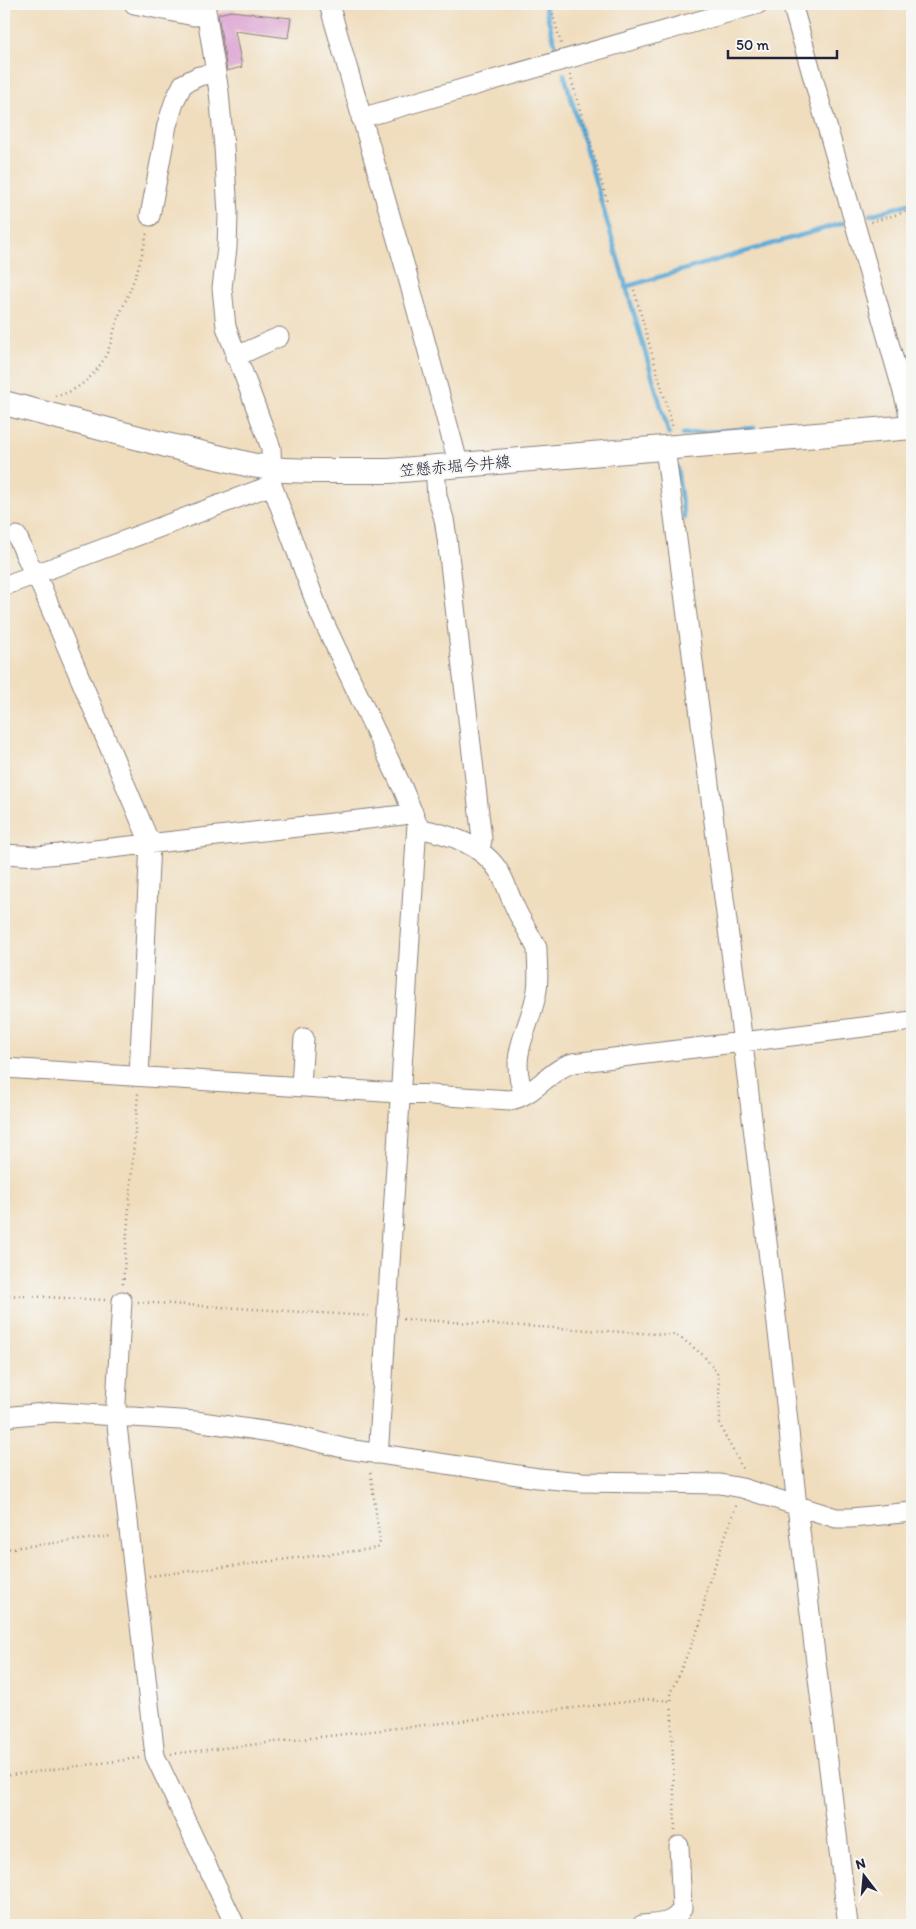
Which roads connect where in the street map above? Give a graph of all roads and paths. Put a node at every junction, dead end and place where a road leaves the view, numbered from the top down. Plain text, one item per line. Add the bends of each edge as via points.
1 (134, 4) edge
2 (329, 4) edge
3 (550, 4) edge
4 (758, 4) edge
5 (792, 4) edge
6 (206, 9) edge
7 (566, 59) junction
8 (216, 73) junction
9 (361, 118) junction
10 (607, 201) dead end
11 (912, 210) edge
12 (150, 216) joint
13 (855, 227) junction
14 (634, 290) dead end
15 (279, 337) dead end
16 (235, 356) junction
17 (46, 398) dead end
18 (4, 403) edge
19 (912, 429) edge
20 (671, 447) junction
21 (459, 466) junction
22 (435, 467) junction
23 (272, 477) junction
24 (17, 536) dead end
25 (36, 574) junction
26 (4, 586) edge
27 (415, 820) junction
28 (150, 843) junction
29 (4, 850) edge
30 (480, 851) junction
31 (4, 854) edge
32 (912, 1021) edge
33 (304, 1038) dead end
34 (742, 1042) junction
35 (4, 1068) edge
36 (139, 1076) junction
37 (301, 1086) junction
38 (401, 1092) junction
39 (524, 1094) junction
40 (4, 1294) edge
41 (122, 1301) junction
42 (387, 1318) junction
43 (117, 1415) junction
44 (4, 1417) edge
45 (373, 1453) junction
46 (742, 1488) junction
47 (797, 1506) junction
48 (912, 1512) edge
49 (130, 1534) junction
50 (4, 1550) edge
51 (135, 1578) junction
52 (671, 1702) junction
53 (155, 1756) junction
54 (4, 1776) edge
55 (679, 1846) joint
56 (235, 1925) edge
57 (642, 1925) edge
58 (848, 1925) edge

1 - 6 street via 194,16
2 - 9 street
3 - 7 path
4 - 7 street
5 - 13 street
6 - 8 street
7 - 9 street
7 - 10 path
8 - 12 street via 199,76 183,84 175,100 167,125
8 - 16 street via 228,214 222,304
9 - 21 street
11 - 13 path
12 - 17 path via 138,271 106,354 82,385
13 - 19 street
14 - 20 path via 677,440
15 - 16 street
16 - 23 street via 271,448
18 - 23 main road, 笠懸赤堀今井線
19 - 20 main road, 笠懸赤堀今井線
20 - 21 main road, 笠懸赤堀今井線
20 - 34 street
21 - 22 main road, 笠懸赤堀今井線
22 - 23 main road, 笠懸赤堀今井線
22 - 30 street via 456,616 482,839
23 - 25 street
23 - 27 street via 320,614
24 - 25 street
25 - 26 street
25 - 28 street
27 - 28 street via 403,815
27 - 30 street
27 - 38 street
28 - 31 street via 37,856
28 - 36 street
29 - 31 street
30 - 39 street via 500,873 537,948 537,990 518,1052 520,1084
32 - 34 street
33 - 37 street
34 - 39 street via 573,1062
34 - 47 street
35 - 36 street
36 - 37 street
36 - 41 path
37 - 38 street
38 - 39 street via 510,1100
38 - 42 street
40 - 41 path
41 - 42 path
41 - 43 street
42 - 45 street via 379,1443
42 - 46 path via 680,1337 703,1355 716,1372 720,1424 744,1469
43 - 44 street via 54,1412
43 - 45 street via 246,1428
43 - 49 street
45 - 46 street via 558,1480 702,1483
45 - 51 path via 370,1466 378,1547
46 - 47 street
46 - 52 path via 708,1585 700,1624 670,1691
47 - 48 street via 836,1518
47 - 58 street
49 - 50 path
49 - 51 street
51 - 53 street
52 - 53 path via 652,1699
52 - 55 path
53 - 54 path
53 - 56 street
55 - 57 street via 682,1909 670,1922

